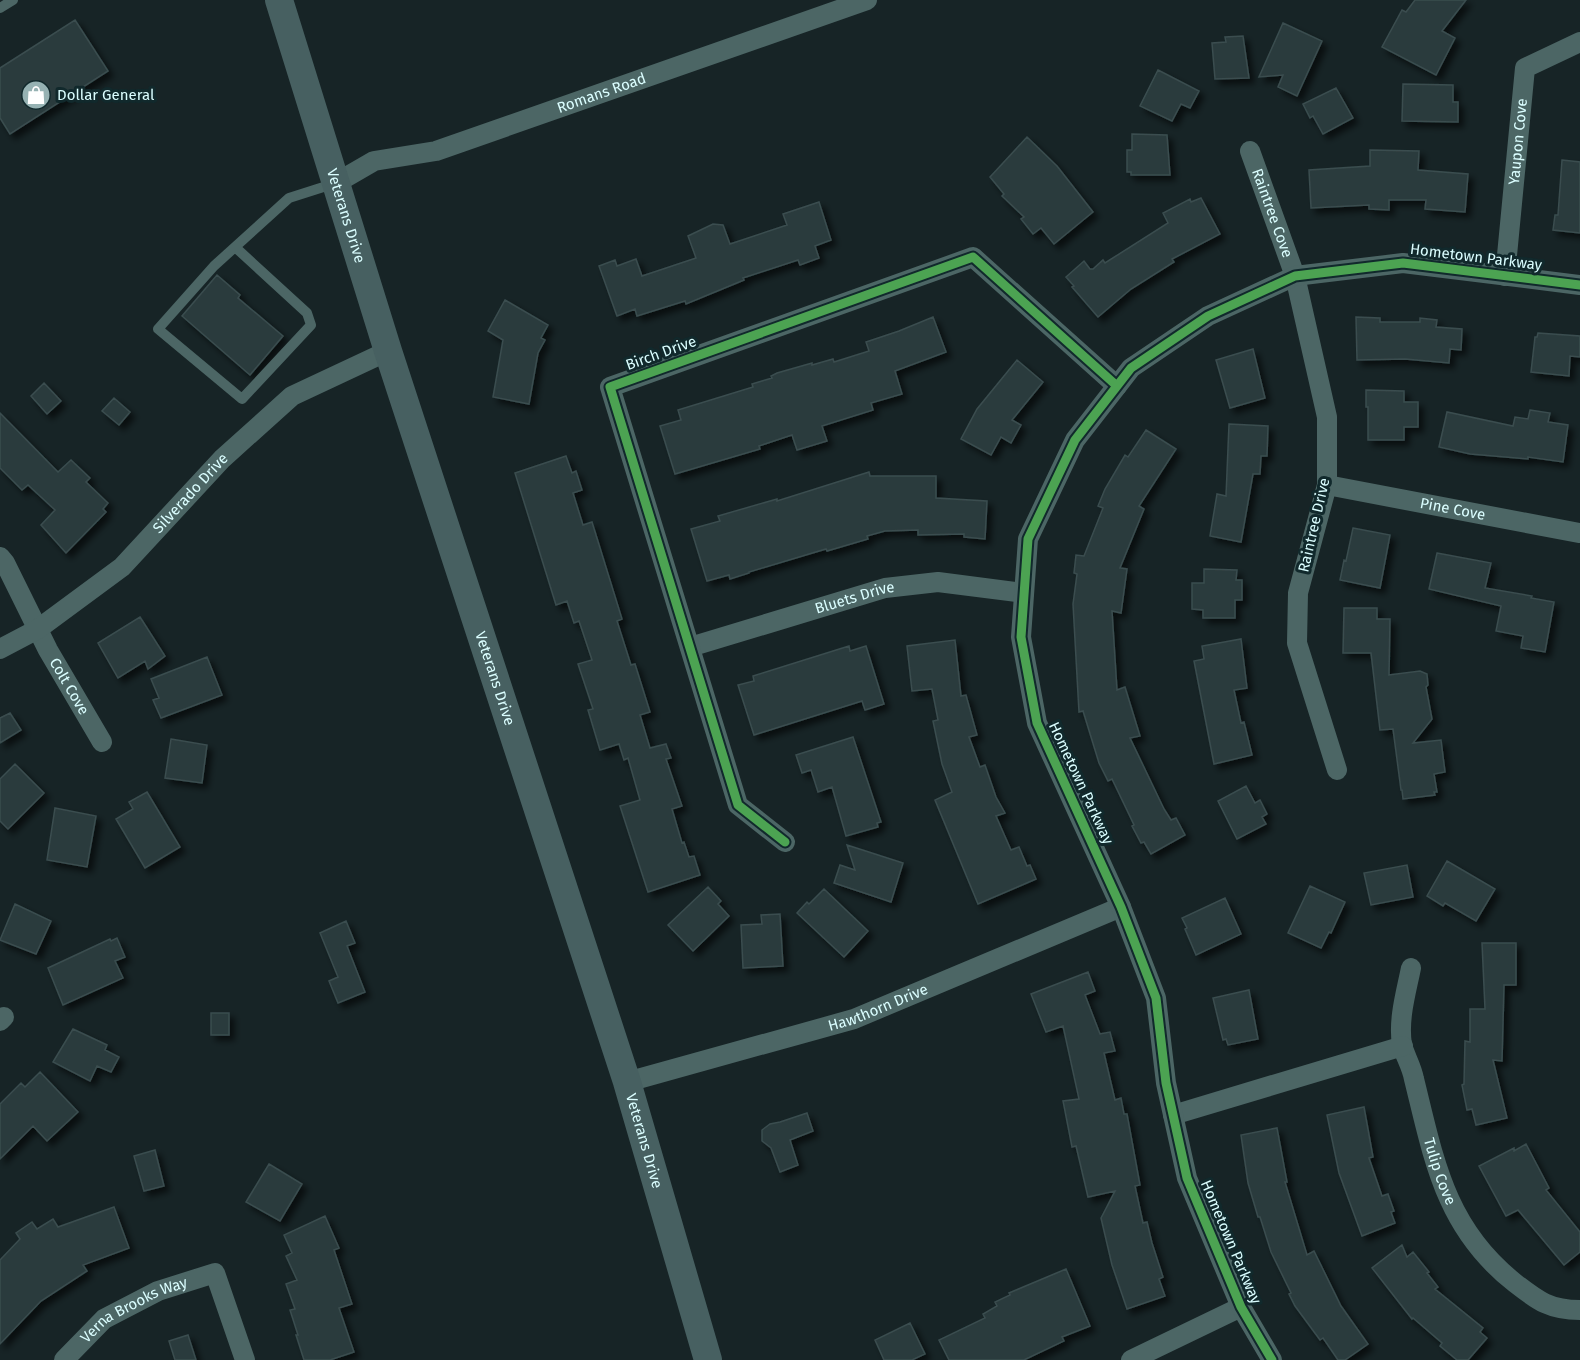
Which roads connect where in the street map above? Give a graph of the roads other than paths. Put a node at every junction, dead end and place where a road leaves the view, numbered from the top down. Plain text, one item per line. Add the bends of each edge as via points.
1 (13, 0) edge
2 (279, 0) edge
3 (867, 0) edge
4 (0, 8) edge
5 (1580, 42) edge
6 (1250, 151) dead end
7 (336, 183) junction
8 (235, 247) junction
9 (1295, 276) junction
10 (1505, 276) junction
11 (1580, 285) edge
12 (388, 351) junction
13 (1117, 386) junction
14 (1327, 485) junction
15 (1579, 533) edge
16 (0, 557) edge
17 (1024, 593) junction
18 (38, 629) junction
19 (690, 647) junction
20 (0, 650) edge
21 (102, 742) dead end
22 (1337, 770) dead end
23 (785, 842) dead end
24 (1121, 908) junction
25 (1411, 968) dead end
26 (1402, 1046) junction
27 (627, 1082) junction
28 (1173, 1115) junction
29 (1241, 1307) junction
30 (1580, 1310) edge
31 (64, 1360) edge
32 (245, 1360) edge
33 (708, 1360) edge
34 (1131, 1360) edge
35 (1272, 1360) edge

1 - 4 lane
2 - 7 main road, Veterans Drive
3 - 7 street, Romans Road via 436,151 374,161
5 - 10 street, Yaupon Cove via 1525,68
6 - 9 street, Raintree Cove
7 - 8 lane via 289,198
7 - 12 main road, Veterans Drive
8 - 8 lane via 158,329 242,399 311,325 307,313
9 - 10 street, Hometown Parkway via 1403,263
9 - 13 street, Hometown Parkway via 1208,316 1131,368
9 - 14 street, Raintree Drive via 1327,417
10 - 11 street, Hometown Parkway
12 - 18 street, Silverado Drive via 292,396 222,459 122,567
12 - 27 main road, Veterans Drive
13 - 17 street, Hometown Parkway via 1076,440 1028,539
13 - 19 street, Birch Drive via 974,258 610,387
14 - 15 street, Pine Cove
14 - 22 street, Raintree Drive via 1298,593 1297,643
16 - 18 street, Colt Cove
17 - 19 street, Bluets Drive via 938,582 885,588
17 - 24 street, Hometown Parkway via 1021,638 1036,723
18 - 20 street, Silverado Drive
18 - 21 street, Colt Cove
19 - 23 street, Birch Drive via 738,805
24 - 27 street, Hawthorn Drive via 854,1019
24 - 28 street, Hometown Parkway via 1156,998
25 - 26 street, Tulip Cove via 1401,1018
26 - 28 street
26 - 30 street, Tulip Cove via 1412,1068 1435,1165 1460,1223 1482,1252 1531,1296 1559,1310
27 - 33 main road, Veterans Drive
28 - 29 street, Hometown Parkway via 1187,1178
29 - 34 street
29 - 35 street, Hometown Parkway
31 - 32 street, Verna Brooks Way via 104,1319 158,1291 215,1273

